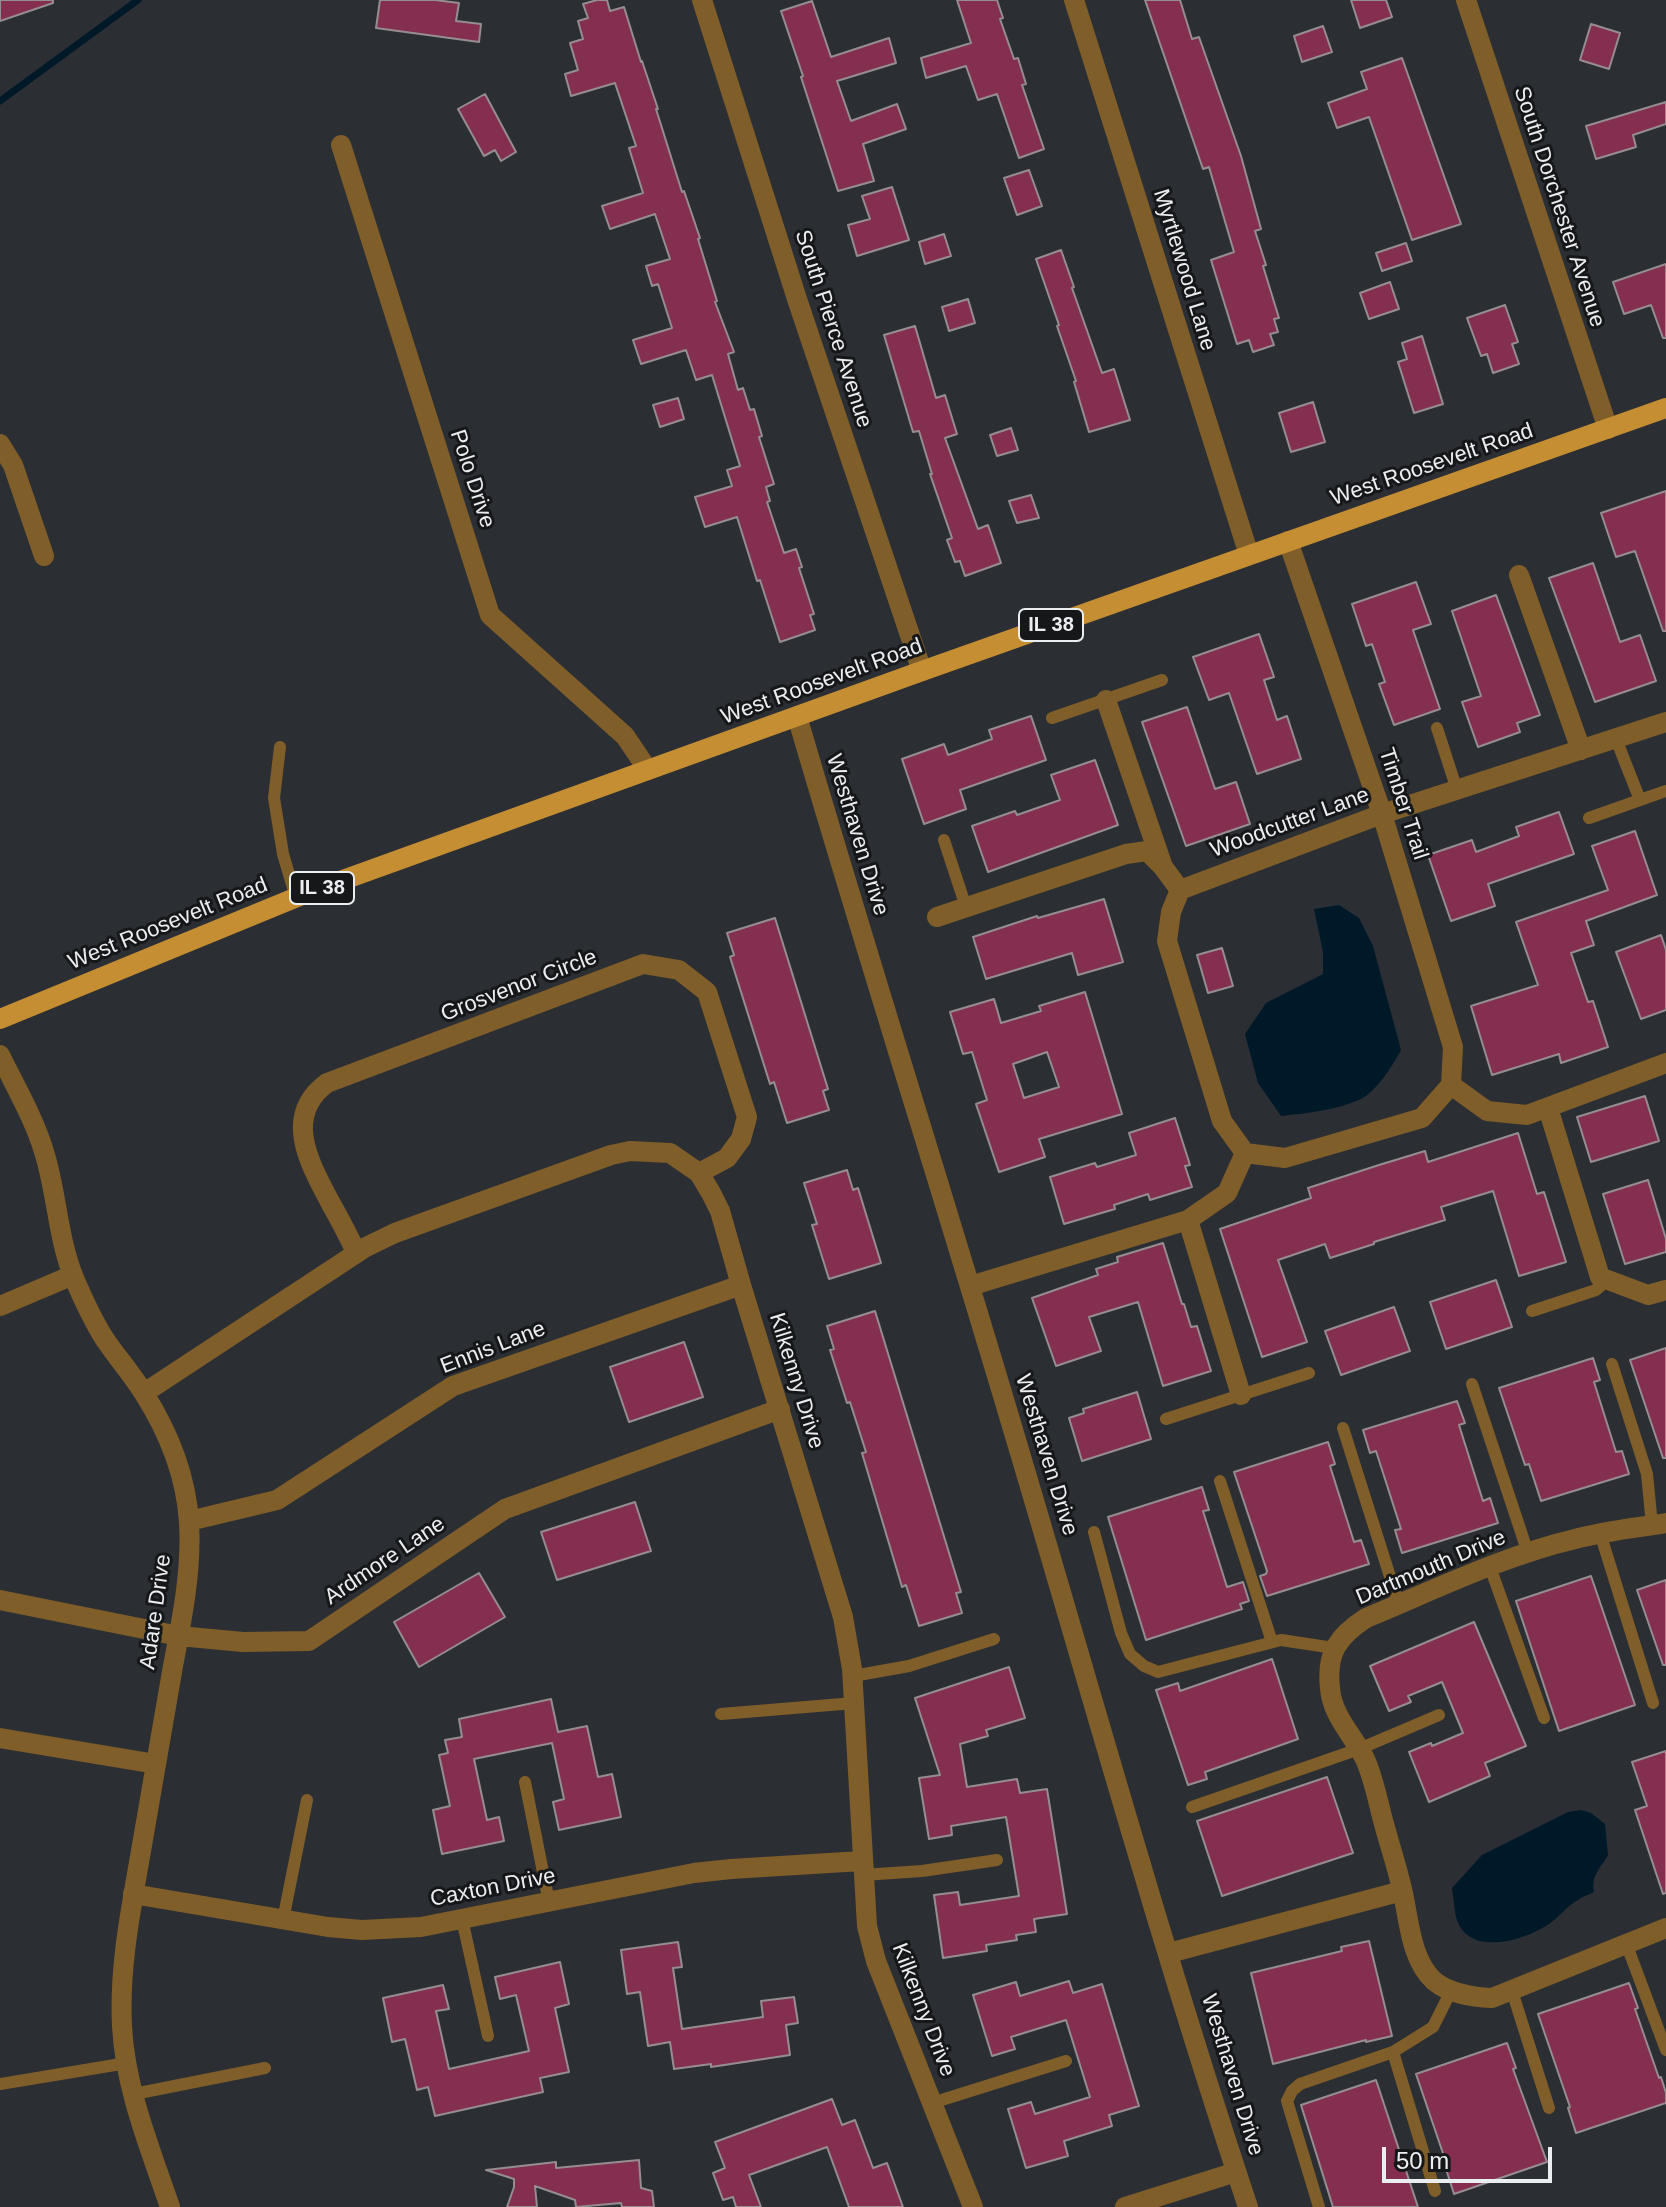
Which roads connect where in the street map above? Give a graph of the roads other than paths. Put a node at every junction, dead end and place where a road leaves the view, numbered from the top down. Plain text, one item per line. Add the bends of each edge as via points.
1 (702, 0) edge
2 (1074, 0) edge
3 (1466, 0) edge
4 (341, 145) dead end
5 (1666, 408) edge
6 (1608, 429) junction
7 (0, 444) edge
8 (1288, 541) junction
9 (1249, 555) junction
10 (44, 556) dead end
11 (1519, 575) dead end
12 (922, 671) junction
13 (1162, 680) dead end
14 (1106, 700) junction
15 (797, 716) junction
16 (1052, 718) dead end
17 (1666, 722) edge
18 (1437, 728) dead end
19 (1616, 739) junction
20 (280, 747) dead end
21 (1581, 750) junction
22 (648, 770) junction
23 (1457, 790) junction
24 (1666, 791) edge
25 (1640, 800) junction
26 (1382, 814) junction
27 (1589, 818) dead end
28 (944, 840) dead end
29 (1163, 867) junction
30 (1180, 890) junction
31 (296, 898) junction
32 (966, 907) junction
33 (937, 917) dead end
34 (0, 1019) edge
35 (0, 1055) edge
36 (1666, 1063) edge
37 (1451, 1085) junction
38 (1548, 1108) junction
39 (1245, 1153) junction
40 (699, 1173) junction
41 (1188, 1220) junction
42 (356, 1252) junction
43 (73, 1275) junction
44 (1608, 1280) junction
45 (741, 1285) junction
46 (970, 1286) junction
47 (1666, 1290) edge
48 (0, 1306) edge
49 (1532, 1311) dead end
50 (1612, 1364) dead end
51 (1309, 1373) dead end
52 (1472, 1384) dead end
53 (144, 1393) junction
54 (1241, 1395) junction
55 (780, 1409) junction
56 (1166, 1419) dead end
57 (1343, 1428) dead end
58 (1220, 1481) dead end
59 (189, 1521) junction
60 (1659, 1524) edge
61 (1094, 1532) dead end
62 (1600, 1533) junction
63 (1528, 1553) junction
64 (1490, 1567) junction
65 (0, 1600) edge
66 (1399, 1605) junction
67 (179, 1636) junction
68 (994, 1639) dead end
69 (1272, 1642) junction
70 (1334, 1648) junction
71 (853, 1676) junction
72 (854, 1703) junction
73 (1653, 1703) dead end
74 (721, 1714) dead end
75 (1439, 1715) dead end
76 (1544, 1718) dead end
77 (0, 1738) edge
78 (1359, 1749) junction
79 (156, 1764) junction
80 (525, 1782) dead end
81 (307, 1800) dead end
82 (1192, 1807) dead end
83 (997, 1860) dead end
84 (863, 1868) junction
85 (1402, 1891) junction
86 (133, 1894) junction
87 (549, 1902) junction
88 (462, 1919) junction
89 (283, 1920) junction
90 (1666, 1928) edge
91 (1626, 1943) junction
92 (1169, 1953) junction
93 (1451, 1991) junction
94 (1512, 1991) junction
95 (488, 2036) dead end
96 (1666, 2050) edge
97 (1393, 2052) junction
98 (1066, 2061) dead end
99 (127, 2063) junction
100 (265, 2068) dead end
101 (0, 2084) edge
102 (134, 2094) junction
103 (932, 2103) junction
104 (1549, 2108) dead end
105 (1236, 2172) junction
106 (1435, 2191) dead end
107 (170, 2207) edge
108 (973, 2207) edge
109 (1125, 2207) edge
110 (1248, 2207) edge
111 (1319, 2207) edge

1 - 12 street, South Pierce Avenue
2 - 9 street, Myrtlewood Lane
3 - 6 street, South Dorchester Avenue
4 - 22 street, Polo Drive via 490,615 625,736
5 - 6 main road, West Roosevelt Road / IL 38
6 - 8 main road, West Roosevelt Road / IL 38
7 - 10 street via 13,465
8 - 9 main road, West Roosevelt Road / IL 38
8 - 26 street, Timber Trail
9 - 12 main road, West Roosevelt Road / IL 38
11 - 21 street
12 - 15 main road, West Roosevelt Road / IL 38
13 - 14 lane
14 - 16 lane
14 - 29 street
15 - 22 main road, West Roosevelt Road / IL 38
15 - 46 street, Westhaven Drive
17 - 19 street, Woodcutter Lane
18 - 23 lane
19 - 21 street, Woodcutter Lane
19 - 25 lane
20 - 31 lane via 274,798
21 - 23 street, Woodcutter Lane
22 - 31 main road, West Roosevelt Road / IL 38
23 - 26 street, Woodcutter Lane
24 - 25 lane
25 - 27 lane
26 - 30 street, Woodcutter Lane
26 - 37 street, Timber Trail via 1453,1047
28 - 32 lane
29 - 30 street
29 - 32 street via 1147,851 1126,854
30 - 39 street via 1167,941 1222,1121
31 - 34 main road, West Roosevelt Road / IL 38
32 - 33 street
35 - 43 street, Adare Drive via 45,1153
36 - 38 street
37 - 38 street via 1487,1111 1527,1115
37 - 39 street via 1422,1118 1285,1158
38 - 44 street via 1600,1277
39 - 41 street via 1227,1193
40 - 42 street via 670,1153 611,1155
40 - 42 street, Grosvenor Circle via 727,1158 741,1139 747,1117 707,992 679,970 643,964 318,1090 305,1110 302,1134 309,1162
40 - 45 street, Kilkenny Drive via 720,1211
41 - 46 street
41 - 54 street
42 - 53 street
43 - 48 street
43 - 53 street, Adare Drive via 98,1326
44 - 47 street via 1648,1295
44 - 49 lane via 1596,1290
45 - 55 street, Kilkenny Drive
45 - 59 street, Ennis Lane via 453,1386 277,1500
46 - 92 street, Westhaven Drive
50 - 60 lane
51 - 54 lane
52 - 63 lane
53 - 59 street, Adare Drive via 173,1449
54 - 56 lane
55 - 67 street, Ardmore Lane via 505,1509 309,1641
55 - 71 street, Kilkenny Drive via 843,1617
57 - 66 lane
58 - 69 lane
59 - 67 street, Adare Drive via 190,1558
60 - 62 street, Dartmouth Drive
61 - 69 lane via 1121,1633 1130,1654 1144,1666 1158,1672
62 - 63 street, Dartmouth Drive
62 - 73 lane
63 - 64 street, Dartmouth Drive
64 - 66 street, Dartmouth Drive
64 - 76 lane
65 - 67 street, Ardmore Lane
66 - 70 street, Dartmouth Drive via 1366,1618
67 - 79 street, Adare Drive
68 - 71 lane via 909,1666
69 - 70 lane
70 - 78 street via 1330,1690 1336,1712
71 - 72 street, Kilkenny Drive
72 - 74 lane
72 - 84 street, Kilkenny Drive
75 - 78 lane
77 - 79 street
78 - 82 lane
78 - 85 street via 1372,1777
79 - 86 street, Adare Drive
80 - 87 lane
81 - 89 lane
83 - 84 lane via 922,1871
84 - 87 street, Caxton Drive via 694,1873
84 - 103 street, Kilkenny Drive via 867,1926 876,1961
85 - 92 street
85 - 93 street via 1421,1963 1433,1980
86 - 89 street, Caxton Drive
86 - 99 street, Adare Drive via 121,1980
87 - 88 street, Caxton Drive
88 - 89 street, Caxton Drive via 362,1930
88 - 95 lane
90 - 91 street
91 - 94 street
91 - 96 lane
92 - 105 street, Westhaven Drive
93 - 94 street via 1492,1998
93 - 97 lane via 1433,2027
94 - 104 lane
97 - 106 lane
97 - 111 lane via 1300,2084 1287,2101
98 - 103 lane
99 - 101 lane
99 - 102 street, Adare Drive
100 - 102 lane
102 - 107 street, Adare Drive
103 - 108 street, Kilkenny Drive
105 - 109 street
105 - 110 street, Westhaven Drive

